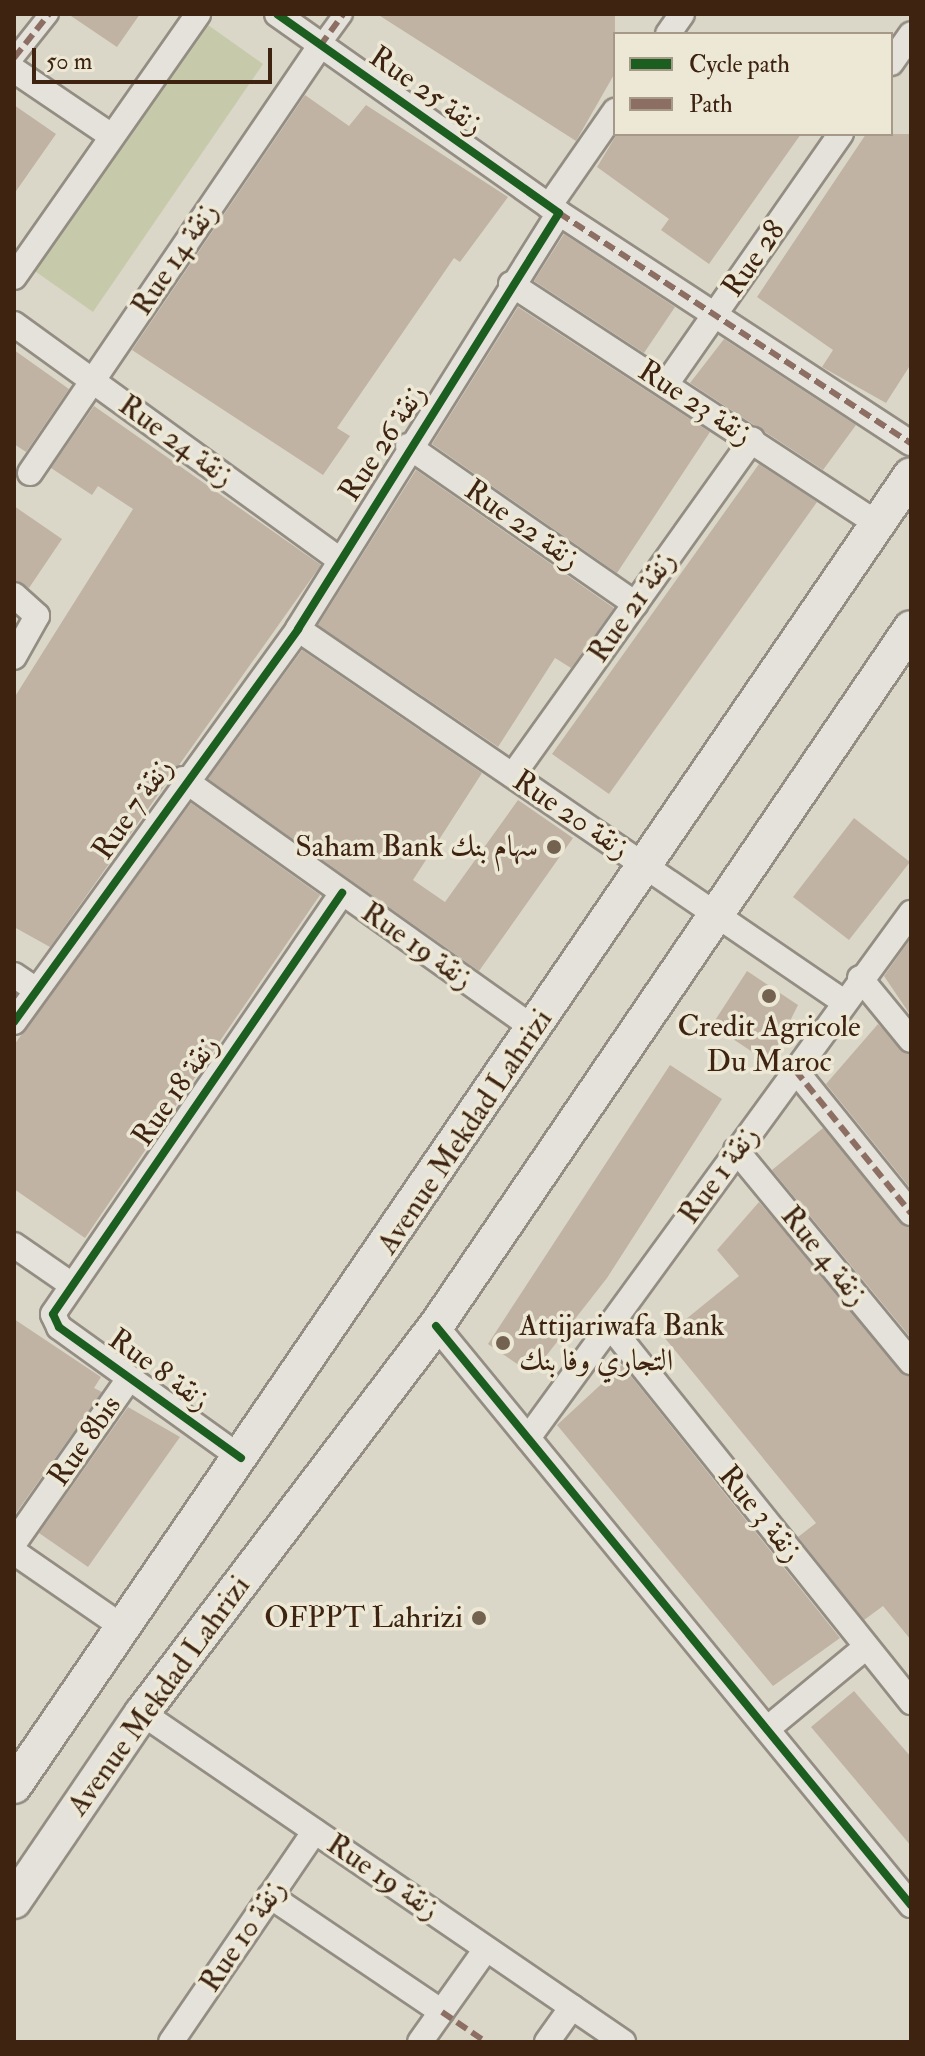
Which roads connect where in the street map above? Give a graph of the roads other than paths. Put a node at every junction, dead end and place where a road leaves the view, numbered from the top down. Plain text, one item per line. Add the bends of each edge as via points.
1 (49, 14) edge
2 (198, 14) edge
3 (277, 14) edge
4 (343, 14) edge
5 (682, 14) edge
6 (669, 32) edge
7 (911, 34) edge
8 (320, 46) junction
9 (14, 58) edge
10 (893, 60) edge
11 (14, 70) edge
12 (613, 114) edge
13 (110, 135) junction
14 (840, 136) edge
15 (554, 210) junction
16 (14, 277) edge
17 (511, 284) junction
18 (715, 314) junction
19 (14, 324) edge
20 (93, 381) junction
21 (667, 383) junction
22 (752, 440) junction
23 (911, 443) edge
24 (408, 446) junction
25 (30, 473) dead end
26 (911, 475) edge
27 (878, 524) junction
28 (337, 558) junction
29 (14, 595) edge
30 (635, 604) junction
31 (911, 628) edge
32 (298, 629) junction
33 (14, 657) edge
34 (513, 775) junction
35 (183, 779) junction
36 (647, 868) junction
37 (342, 893) junction
38 (714, 908) junction
39 (911, 913) edge
40 (14, 975) edge
41 (860, 978) junction
42 (36, 990) junction
43 (844, 1002) junction
44 (14, 1022) edge
45 (535, 1029) junction
46 (911, 1040) edge
47 (795, 1070) junction
48 (736, 1150) junction
49 (911, 1213) edge
50 (14, 1245) edge
51 (72, 1285) junction
52 (53, 1318) joint
53 (436, 1326) junction
54 (610, 1326) junction
55 (911, 1362) edge
56 (129, 1379) junction
57 (528, 1438) junction
58 (241, 1458) junction
59 (14, 1543) edge
60 (14, 1552) edge
61 (124, 1628) junction
62 (866, 1647) junction
63 (911, 1702) edge
64 (142, 1713) junction
65 (767, 1729) junction
66 (24, 1751) edge
67 (14, 1786) edge
68 (315, 1831) junction
69 (270, 1896) junction
70 (14, 1901) edge
71 (911, 1905) edge
72 (486, 1949) junction
73 (572, 2007) junction
74 (442, 2012) junction
75 (171, 2042) edge
76 (420, 2042) edge
77 (547, 2042) edge
78 (623, 2042) edge

1 - 9 street
2 - 13 street
3 - 8 street, Rue 25 زنقة
4 - 8 street
5 - 6 street
7 - 10 street
8 - 15 street, Rue 25 زنقة
8 - 20 street, Rue 14 زنقة
11 - 13 street
12 - 15 street, Rue 26 زنقة
13 - 16 street
14 - 18 street, Rue 28
15 - 17 street, Rue 26 زنقة
15 - 18 street, Rue 25 زنقة
17 - 21 street, Rue 23 زنقة
17 - 24 street, Rue 26 زنقة
18 - 21 street, Rue 28
18 - 23 street, Rue 25 زنقة
19 - 20 street, Rue 24 زنقة
20 - 25 street, Rue 14 زنقة
20 - 28 street, Rue 24 زنقة
21 - 22 street, Rue 23 زنقة
22 - 27 street, Rue 23 زنقة
22 - 30 street, Rue 21 زنقة
24 - 28 street, Rue 26 زنقة
24 - 30 street, Rue 22 زنقة
26 - 27 main road, Avenue Mekdad Lahrizi
27 - 36 main road, Avenue Mekdad Lahrizi
28 - 32 street, Rue 26 زنقة
29 - 33 street via 37,616
30 - 34 street, Rue 21 زنقة
31 - 38 main road, Avenue Mekdad Lahrizi
32 - 34 street, Rue 20 زنقة
32 - 35 street, Rue 7 زنقة
34 - 36 street, Rue 20 زنقة
35 - 37 street, Rue 19 زنقة
35 - 42 street, Rue 7 زنقة
36 - 38 street, Rue 20 زنقة
36 - 45 main road, Avenue Mekdad Lahrizi
37 - 45 street, Rue 19 زنقة
37 - 51 street, Rue 18 زنقة
38 - 43 street, Rue 20 زنقة
38 - 53 main road, Avenue Mekdad Lahrizi
39 - 41 street, Rue 1 زنقة
40 - 42 street
41 - 43 street, Rue 1 زنقة
41 - 46 street
42 - 44 street, Rue 7 زنقة
43 - 47 street, Rue 1 زنقة
45 - 58 main road, Avenue Mekdad Lahrizi
47 - 48 street, Rue 1 زنقة
47 - 49 street
48 - 54 street, Rue 1 زنقة
48 - 55 street, Rue 4 زنقة
50 - 51 street
51 - 52 street, Rue 18 زنقة
52 - 56 street, Rue 8 زنقة
53 - 57 street
53 - 64 main road, Avenue Mekdad Lahrizi
54 - 57 street, Rue 1 زنقة
54 - 62 street, Rue 3 زنقة
56 - 58 street, Rue 8 زنقة
56 - 59 street, Rue 8bis
57 - 65 street
58 - 61 main road, Avenue Mekdad Lahrizi
60 - 61 street
61 - 66 main road, Avenue Mekdad Lahrizi
62 - 63 street, Rue 3 زنقة
62 - 65 street
64 - 68 street, Rue 19 زنقة
64 - 70 main road, Avenue Mekdad Lahrizi
65 - 71 street
66 - 67 main road, Avenue Mekdad Lahrizi
68 - 69 street, Rue 10 زنقة
68 - 72 street, Rue 19 زنقة
69 - 74 street
69 - 75 street, Rue 10 زنقة
72 - 73 street, Rue 19 زنقة
72 - 74 street
73 - 77 street
73 - 78 street, Rue 19 زنقة
74 - 76 street

